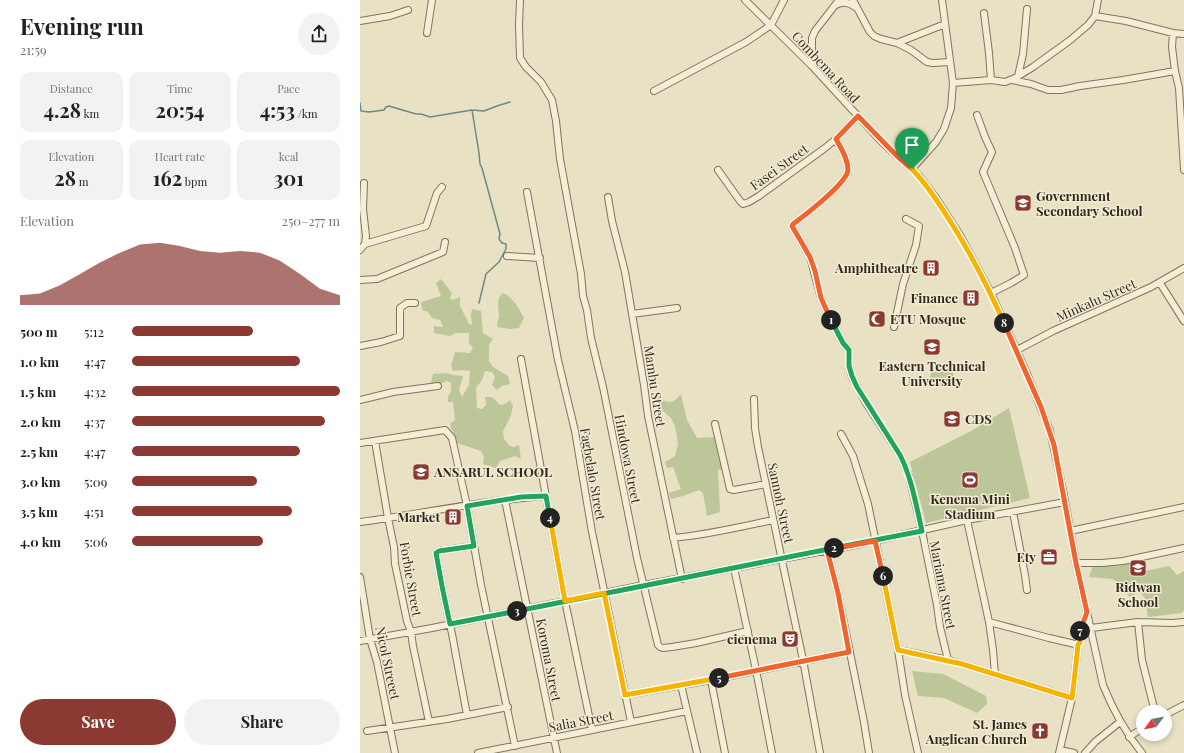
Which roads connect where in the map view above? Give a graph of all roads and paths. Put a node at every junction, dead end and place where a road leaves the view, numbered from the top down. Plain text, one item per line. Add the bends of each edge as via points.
1 (432, 0) edge
2 (520, 0) edge
3 (745, 0) edge
4 (784, 0) edge
5 (852, 0) edge
6 (942, 0) edge
7 (1098, 0) edge
8 (838, 3) edge
9 (856, 8) junction
10 (1027, 9) dead end
11 (408, 10) dead end
12 (984, 13) dead end
13 (1095, 16) junction
14 (360, 21) edge
15 (945, 24) junction
16 (771, 25) junction
17 (427, 33) dead end
18 (1173, 33) junction
19 (1184, 34) edge
20 (897, 43) junction
21 (950, 62) junction
22 (812, 66) junction
23 (1176, 73) junction
24 (1184, 75) edge
25 (1018, 76) junction
26 (991, 80) junction
27 (1012, 80) junction
28 (953, 83) junction
29 (654, 91) dead end
30 (977, 115) dead end
31 (858, 116) junction
32 (836, 139) junction
33 (912, 169) junction
34 (718, 170) dead end
35 (1184, 170) edge
36 (364, 183) dead end
37 (442, 187) dead end
38 (527, 192) dead end
39 (608, 197) dead end
40 (906, 220) dead end
41 (445, 242) dead end
42 (365, 244) junction
43 (360, 250) edge
44 (507, 256) dead end
45 (540, 258) junction
46 (1184, 268) edge
47 (360, 280) edge
48 (1160, 283) junction
49 (991, 293) junction
50 (415, 303) dead end
51 (677, 308) dead end
52 (1182, 313) edge
53 (632, 314) junction
54 (1184, 321) edge
55 (894, 327) dead end
56 (360, 346) edge
57 (1017, 350) junction
58 (521, 359) dead end
59 (438, 386) dead end
60 (754, 399) dead end
61 (360, 400) edge
62 (715, 424) dead end
63 (841, 434) dead end
64 (375, 441) junction
65 (360, 443) edge
66 (766, 484) junction
67 (546, 496) junction
68 (506, 500) junction
69 (1065, 502) junction
70 (467, 506) junction
71 (1184, 507) edge
72 (1013, 512) junction
73 (388, 518) junction
74 (773, 520) junction
75 (968, 520) junction
76 (360, 522) edge
77 (922, 531) junction
78 (1070, 531) junction
79 (673, 538) junction
80 (875, 541) junction
81 (474, 546) junction
82 (1184, 548) edge
83 (827, 550) junction
84 (782, 559) junction
85 (1076, 563) junction
86 (734, 568) junction
87 (360, 577) edge
88 (682, 578) junction
89 (644, 585) junction
90 (1027, 590) dead end
91 (604, 593) junction
92 (565, 601) junction
93 (528, 609) junction
94 (1087, 612) junction
95 (488, 616) junction
96 (989, 622) junction
97 (1138, 622) junction
98 (1184, 622) edge
99 (450, 624) junction
100 (1091, 628) junction
101 (748, 631) junction
102 (411, 632) junction
103 (370, 639) junction
104 (1094, 640) junction
105 (360, 641) edge
106 (1079, 643) junction
107 (898, 650) junction
108 (849, 652) junction
109 (803, 660) junction
110 (948, 660) junction
111 (756, 670) junction
112 (995, 674) junction
113 (711, 680) junction
114 (681, 685) junction
115 (625, 695) junction
116 (1072, 698) junction
117 (1153, 705) edge
118 (1184, 705) edge
119 (508, 707) junction
120 (687, 711) junction
121 (1172, 711) edge
122 (467, 715) junction
123 (429, 722) junction
124 (631, 722) junction
125 (1120, 722) junction
126 (390, 728) junction
127 (592, 730) junction
128 (367, 731) dead end
129 (1136, 732) edge
130 (554, 737) junction
131 (1129, 737) junction
132 (515, 746) junction
133 (1059, 751) edge
134 (395, 753) edge
135 (478, 753) edge
136 (557, 753) edge
137 (697, 753) edge
138 (725, 753) edge
139 (772, 753) edge
140 (820, 753) edge
141 (869, 753) edge
142 (918, 753) edge
143 (1074, 753) edge
144 (1085, 753) edge
145 (1142, 753) edge

1 - 17 street
2 - 89 street, Hindowa Street via 520,58 541,82 552,100 591,338
3 - 16 street, Combema Road
4 - 16 street
5 - 9 street
6 - 15 street
7 - 13 street
8 - 9 street via 846,2
8 - 22 street via 812,38
9 - 20 street via 874,36
10 - 25 street via 1023,54
11 - 14 street
12 - 26 street
13 - 18 street
13 - 25 street via 1069,41
15 - 20 street
15 - 21 street
16 - 22 street, Combema Road
16 - 29 street via 746,42
18 - 19 street
18 - 23 street via 1172,47
20 - 21 street via 927,62
21 - 28 street
22 - 31 street, Combema Road
23 - 24 street
23 - 27 street via 1061,90 1048,90
23 - 35 street
25 - 27 street
26 - 27 street
26 - 28 street
28 - 33 street via 951,108 944,129
30 - 49 street via 992,152 983,172 1024,274
31 - 32 street, Fasei Street
31 - 33 street, Combema Road
32 - 34 street, Fasei Street via 746,204 740,201
32 - 77 street, Mariama Street via 847,162 848,172 845,178 792,226 810,257 828,314 849,350 849,366 857,387 906,466
33 - 49 street, Combema Road via 931,191 961,237
36 - 42 street
37 - 42 street via 437,193 426,226
38 - 45 street, Fagbelalo Street
39 - 53 street, Mambu Street
40 - 55 street via 919,226
41 - 47 street via 441,254 377,279
42 - 43 street
44 - 45 street
45 - 91 street, Fagbelalo Street
46 - 48 street, Minkalu Street
48 - 52 street
48 - 57 street, Minkalu Street
49 - 57 street, Combema Road
50 - 56 street via 400,308 400,336
51 - 53 street
52 - 54 street
53 - 79 street, Mambu Street via 648,416
57 - 69 street, Combema Road via 1050,431
58 - 67 street
59 - 61 street via 393,392
60 - 66 street, Sannoh Street via 755,428
62 - 66 street via 730,489
63 - 80 street via 860,476
64 - 65 street
64 - 70 street via 445,430 448,432 452,438
64 - 73 street, Forbie Street
66 - 74 street, Sannoh Street
67 - 68 street
67 - 92 street
68 - 70 street
68 - 93 street, Koroma Street
69 - 72 street
69 - 78 street, Combema Road
70 - 73 street
70 - 81 street
71 - 78 street
72 - 75 street
72 - 90 street
73 - 76 street
73 - 102 street, Forbie Street via 395,564
74 - 79 street via 714,533
74 - 84 street, Sannoh Street
75 - 77 street
75 - 96 street
77 - 80 street
77 - 110 street, Mariama Street
78 - 85 street, Combema Road
79 - 88 street, Mambu Street
80 - 83 street
80 - 107 street
81 - 95 street
81 - 99 street via 436,553
82 - 85 street via 1123,561
83 - 84 street
83 - 108 street
84 - 86 street
84 - 109 street, Sannoh Street
85 - 94 street, Combema Road
86 - 88 street
86 - 101 street
87 - 103 street, Nicol Streeet
88 - 89 street
89 - 91 street
89 - 101 street, Hindowa Street via 656,641 660,647 696,643
91 - 92 street
91 - 115 street, Fagbelalo Street
92 - 93 street
92 - 127 street
93 - 95 street
93 - 130 street, Koroma Street
94 - 100 street, Combema Road
94 - 106 street via 1080,631
95 - 99 street
95 - 119 street
96 - 106 street
96 - 112 street
97 - 98 street
97 - 100 street
97 - 117 street via 1142,660
99 - 102 street
99 - 122 street
100 - 104 street, Combema Road
101 - 111 street
102 - 103 street
102 - 123 street, Forbie Street
103 - 105 street
103 - 126 street, Nicol Streeet
104 - 106 street
104 - 125 street via 1103,685
106 - 116 street
107 - 110 street
107 - 142 street
108 - 109 street
108 - 141 street
109 - 111 street
109 - 140 street, Sannoh Street
110 - 112 street
111 - 113 street
111 - 139 street
112 - 116 street
113 - 114 street
113 - 138 street
114 - 115 street
114 - 120 street
115 - 124 street, Fagbelalo Street
116 - 133 street
118 - 121 street
119 - 122 street
119 - 132 street
120 - 124 street, Salia Street
120 - 137 street
122 - 123 street
123 - 126 street
124 - 127 street, Salia Street
125 - 131 street
125 - 144 street
126 - 128 street
126 - 134 street, Nicol Streeet
127 - 130 street, Salia Street
129 - 131 street
130 - 132 street, Salia Street
130 - 136 street, Koroma Street
131 - 145 street
132 - 135 street, Salia Street
133 - 143 street

